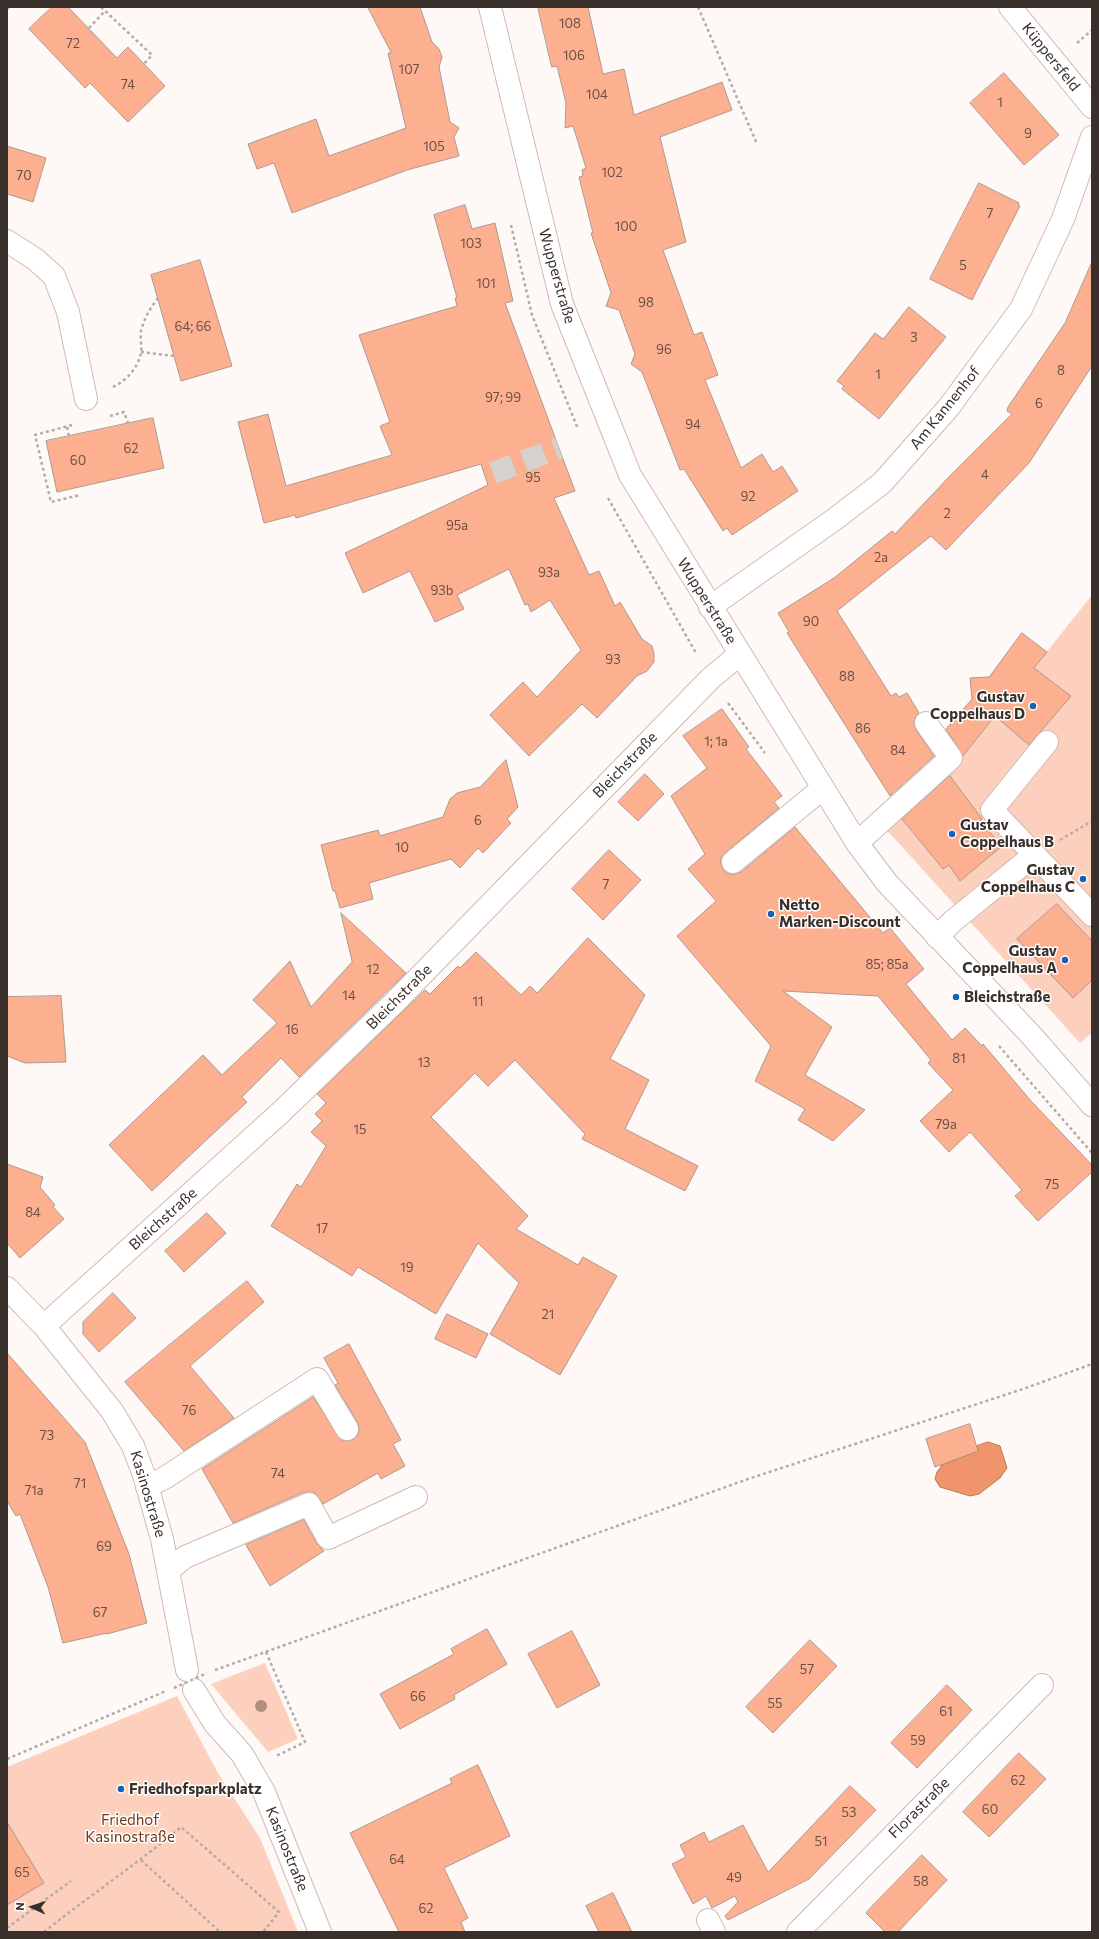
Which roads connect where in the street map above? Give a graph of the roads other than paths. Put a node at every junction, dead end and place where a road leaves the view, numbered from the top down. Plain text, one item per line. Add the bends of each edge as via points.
1 (490, 7) edge
2 (1010, 7) edge
3 (1092, 107) edge
4 (1092, 137) edge
5 (7, 241) edge
6 (86, 399) dead end
7 (710, 607) junction
8 (740, 654) junction
9 (926, 724) dead end
10 (1047, 742) dead end
11 (822, 788) junction
12 (856, 843) junction
13 (1034, 856) junction
14 (733, 862) dead end
15 (1092, 915) edge
16 (937, 937) junction
17 (1092, 1105) edge
18 (7, 1288) edge
19 (44, 1326) junction
20 (347, 1429) dead end
21 (147, 1487) junction
22 (416, 1497) dead end
23 (169, 1570) junction
24 (197, 1671) road end
25 (1042, 1685) dead end
26 (184, 1689) road end
27 (320, 1932) edge
28 (798, 1932) edge

1 - 7 street, Wupperstraße via 562,304 630,475
2 - 3 street, Küppersfeld
4 - 7 street, Am Kannenhof via 1063,219 1021,309 949,407 882,483
5 - 6 street via 35,259 54,276 68,312
7 - 8 street, Wupperstraße
8 - 11 street, Wupperstraße
8 - 19 street, Bleichstraße via 710,678 363,1033 280,1113
9 - 12 street via 951,758
10 - 13 street via 992,810
11 - 12 street, Wupperstraße
11 - 14 street
12 - 16 street, Wupperstraße
13 - 15 street
13 - 16 street via 953,921
16 - 17 street, Wupperstraße via 1031,1035
18 - 19 street, Kasinostraße
19 - 21 street, Kasinostraße via 112,1411 133,1446
20 - 21 street via 316,1379
21 - 23 street, Kasinostraße
22 - 23 street via 328,1538 309,1504 185,1557
23 - 24 street, Kasinostraße
25 - 28 street, Florastraße
26 - 27 street, Kasinostraße via 242,1754 264,1792

